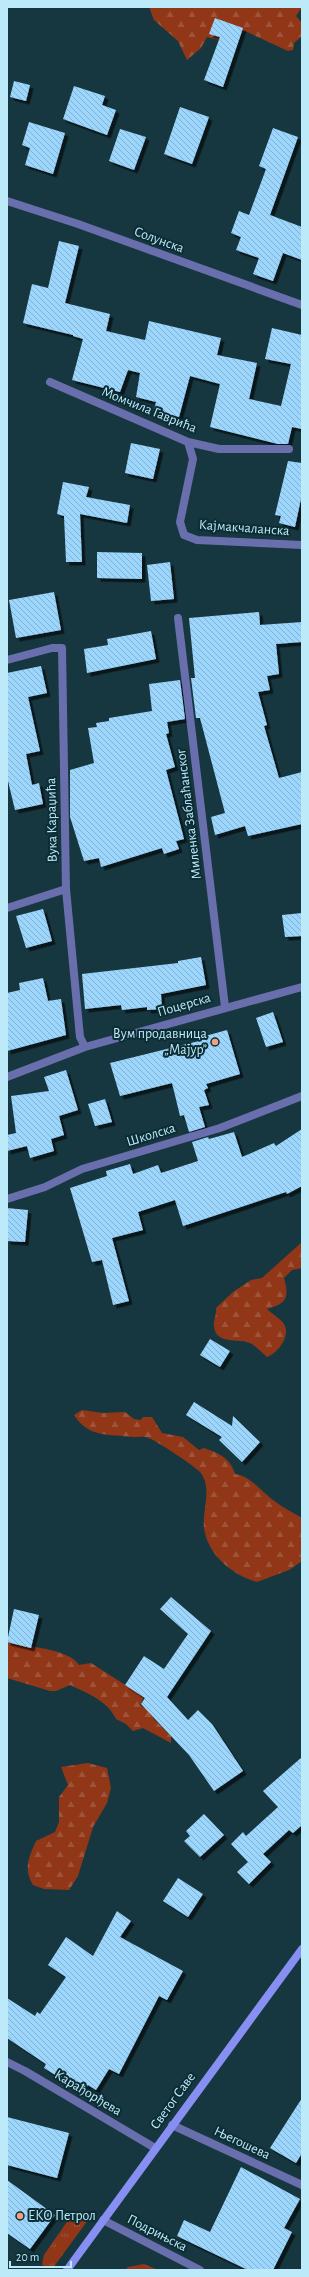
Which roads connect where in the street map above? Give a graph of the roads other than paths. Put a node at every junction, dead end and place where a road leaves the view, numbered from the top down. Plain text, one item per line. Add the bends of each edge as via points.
1 (7, 201) edge
2 (302, 305) edge
3 (50, 382) dead end
4 (188, 442) junction
5 (289, 449) dead end
6 (302, 546) edge
7 (178, 618) dead end
8 (7, 660) edge
9 (66, 889) junction
10 (7, 908) edge
11 (302, 987) edge
12 (225, 1007) junction
13 (85, 1048) junction
14 (7, 1077) edge
15 (302, 1096) edge
16 (7, 1199) edge
17 (302, 1950) edge
18 (7, 2062) edge
19 (172, 2125) junction
20 (155, 2148) junction
21 (302, 2185) edge
22 (103, 2220) junction
23 (67, 2270) edge
24 (200, 2270) edge

1 - 2 street, Солунска
3 - 4 street, Момчила Гаврића
4 - 5 street, Момчила Гаврића via 219,449
4 - 6 street, Кајмакчаланска via 193,459 180,522 184,535 197,540
7 - 12 street, Миленка Заблаћанског
8 - 9 street, Вука Караџића via 52,648 62,648
9 - 10 street
9 - 13 street, Вука Караџића via 80,1037
11 - 12 street, Поцерска
12 - 13 street, Поцерска
13 - 14 street, Поцерска
15 - 16 street, Школска via 220,1128 82,1169 45,1187
17 - 19 street, Светог Саве
18 - 20 street, Карађорђева
19 - 20 street, Светог Саве
19 - 21 street, Његошева
20 - 22 street, Светог Саве
22 - 23 street, Светог Саве
22 - 24 street, Подрињска

